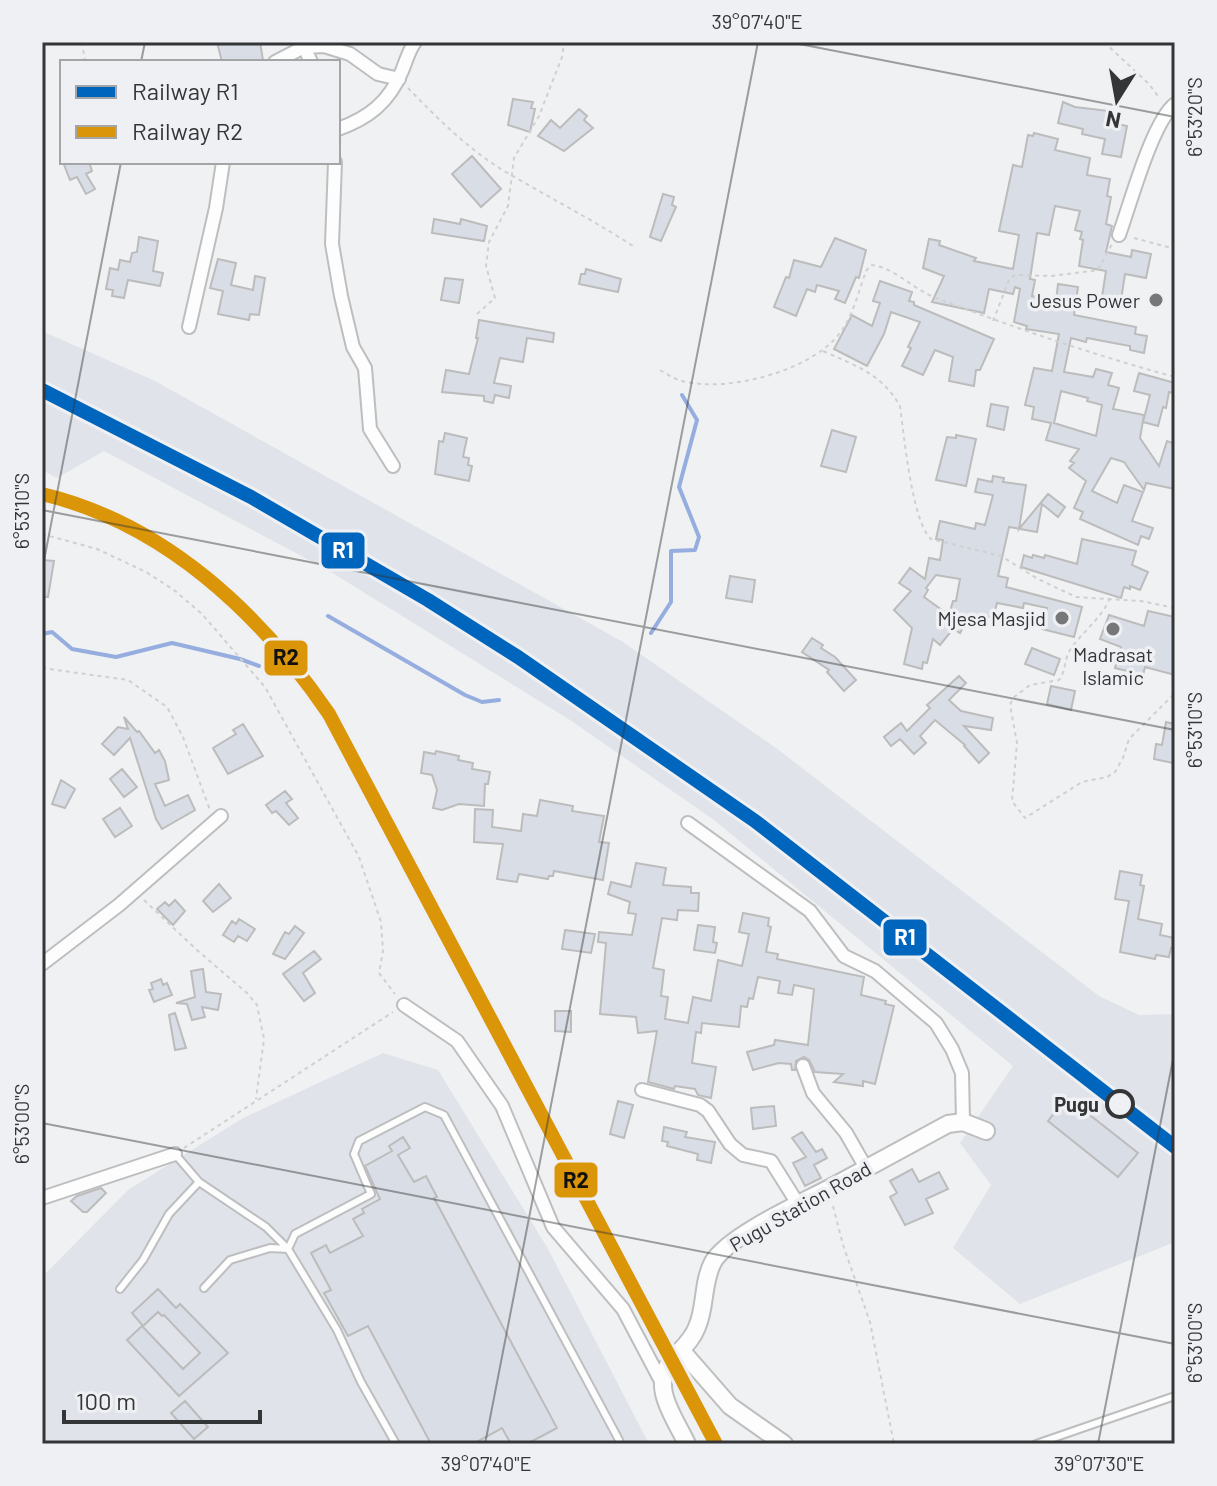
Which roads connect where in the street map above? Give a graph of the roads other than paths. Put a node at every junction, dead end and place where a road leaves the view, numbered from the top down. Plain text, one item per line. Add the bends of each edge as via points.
1 (415, 42) edge
2 (303, 44) edge
3 (278, 60) edge
4 (399, 79) junction
5 (1172, 107) edge
6 (340, 128) edge
7 (223, 164) edge
8 (335, 164) edge
9 (1119, 235) road end
10 (189, 327) dead end
11 (393, 466) dead end
12 (217, 819) road end
13 (688, 823) dead end
14 (42, 964) edge
15 (404, 1005) road end
16 (803, 1066) dead end
17 (642, 1090) dead end
18 (963, 1122) junction
19 (986, 1131) dead end
20 (175, 1154) joint
21 (866, 1168) junction
22 (199, 1182) junction
23 (42, 1198) edge
24 (798, 1204) junction
25 (288, 1249) junction
26 (204, 1288) dead end
27 (120, 1289) dead end
28 (681, 1350) junction
29 (661, 1381) junction
30 (1175, 1396) edge
31 (617, 1443) edge
32 (396, 1444) edge
33 (687, 1444) edge
34 (784, 1444) edge
35 (1036, 1444) edge

1 - 4 street
2 - 3 street
2 - 4 street via 338,49 378,74
4 - 6 street via 371,115
5 - 9 street via 1152,141
7 - 10 street
8 - 11 street via 332,244 341,296 353,347 365,368 370,429
12 - 14 street
13 - 18 street via 810,911 844,956 875,971 936,1023 962,1073
15 - 29 street via 457,1041 502,1106 553,1227 623,1309
16 - 21 street via 813,1093
17 - 24 street via 700,1105 743,1155 771,1161
18 - 19 street
18 - 21 street, Pugu Station Road via 948,1124
20 - 22 lane
20 - 23 street
21 - 24 street, Pugu Station Road
22 - 25 lane via 266,1227
22 - 27 lane via 169,1214
24 - 28 street, Pugu Station Road via 724,1248 705,1282 698,1326
25 - 26 lane via 270,1248 230,1260
25 - 31 lane via 295,1234 371,1194 354,1154 359,1141 425,1107 444,1115
25 - 32 lane
28 - 29 street, Pugu Station Road
28 - 34 street via 730,1406
29 - 33 street
30 - 35 lane

